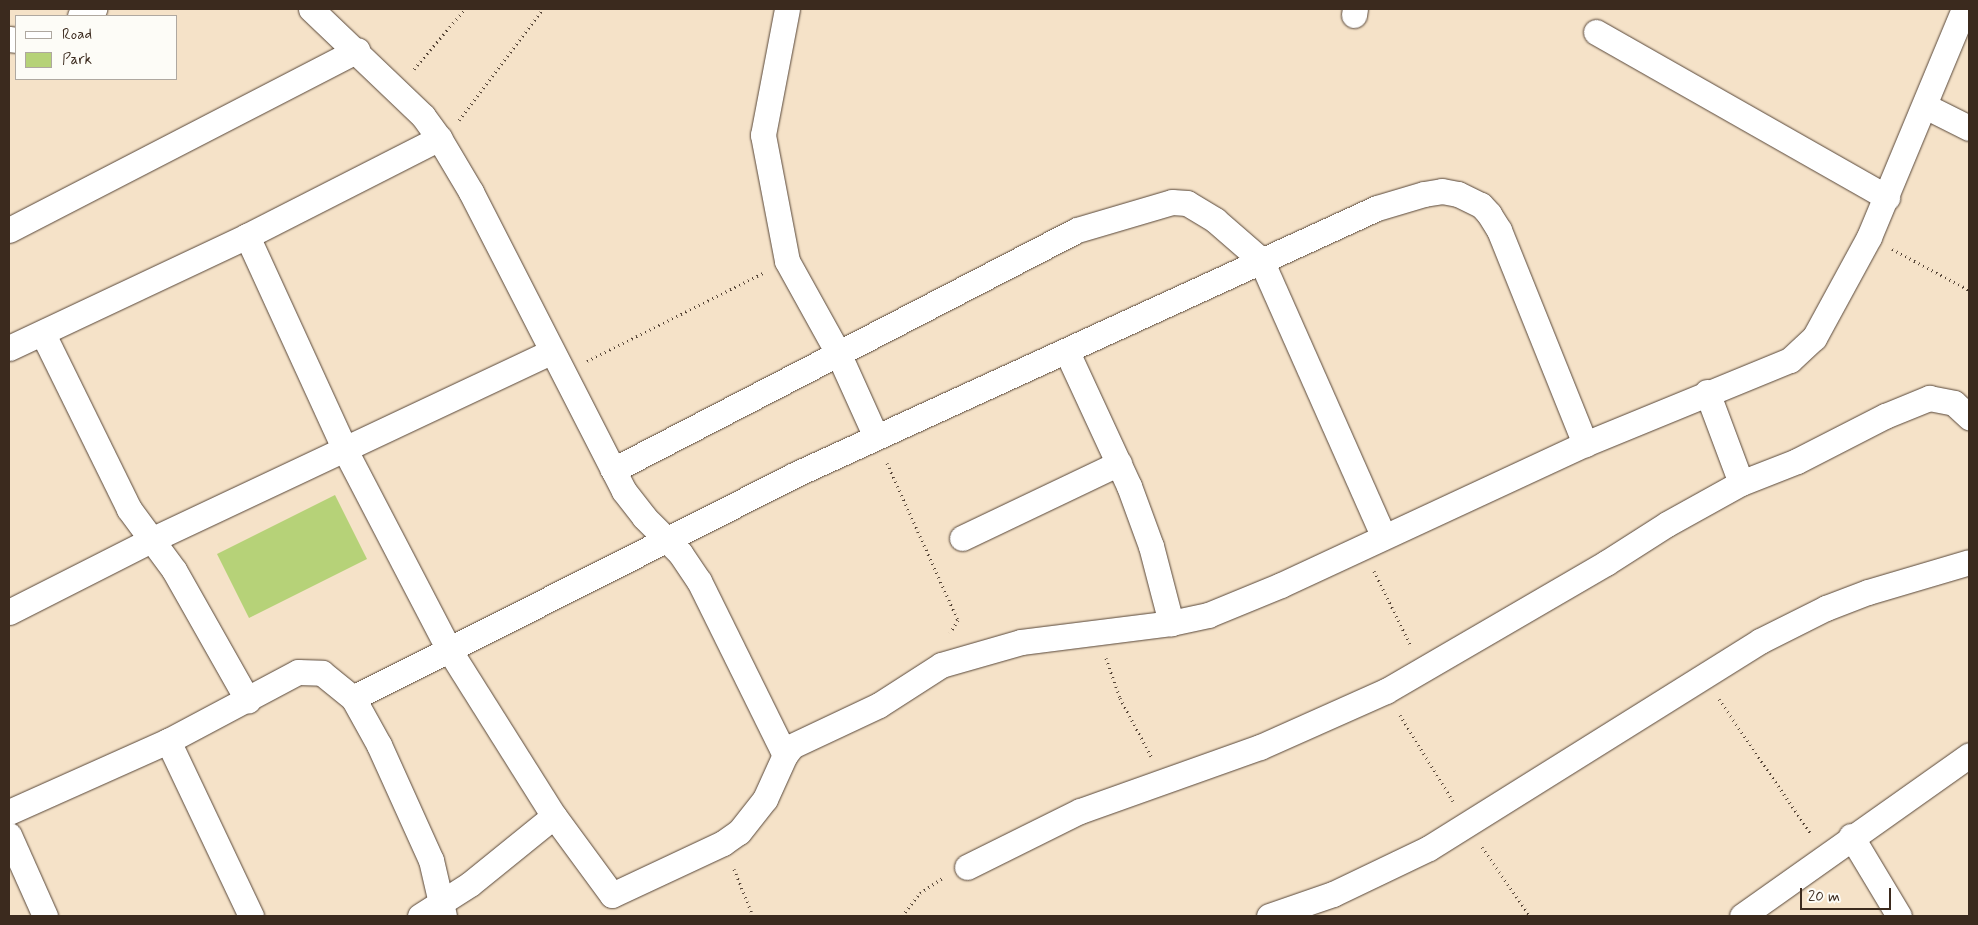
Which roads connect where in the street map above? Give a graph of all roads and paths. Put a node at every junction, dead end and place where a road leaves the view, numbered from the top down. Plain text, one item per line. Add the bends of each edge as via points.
1 (94, 9) edge
2 (311, 9) edge
3 (465, 9) edge
4 (543, 9) edge
5 (787, 9) edge
6 (1964, 9) edge
7 (82, 15) edge
8 (1596, 32) dead end
9 (357, 50) junction
10 (410, 73) dead end
11 (1925, 106) junction
12 (466, 114) dead end
13 (1969, 128) edge
14 (439, 138) junction
15 (1887, 196) junction
16 (9, 230) edge
17 (247, 236) junction
18 (1895, 251) dead end
19 (1261, 260) junction
20 (766, 272) dead end
21 (1969, 290) edge
22 (43, 334) junction
23 (9, 348) edge
24 (551, 352) junction
25 (1067, 352) junction
26 (839, 355) junction
27 (581, 364) dead end
28 (1707, 392) junction
29 (1969, 417) edge
30 (876, 437) junction
31 (1585, 444) junction
32 (345, 450) junction
33 (1119, 463) junction
34 (613, 470) junction
35 (1741, 483) junction
36 (1383, 535) junction
37 (666, 538) junction
38 (962, 538) dead end
39 (151, 540) junction
40 (1370, 561) dead end
41 (1969, 562) edge
42 (9, 612) edge
43 (958, 620) dead end
44 (1171, 623) junction
45 (1103, 630) junction
46 (448, 648) junction
47 (1414, 652) dead end
48 (1702, 675) junction
49 (353, 698) junction
50 (248, 701) junction
51 (1395, 708) dead end
52 (168, 741) junction
53 (785, 755) junction
54 (1969, 755) edge
55 (1157, 784) junction
56 (1455, 803) dead end
57 (9, 812) edge
58 (554, 816) junction
59 (9, 835) edge
60 (1851, 836) junction
61 (1481, 846) dead end
62 (1826, 855) junction
63 (967, 867) joint
64 (735, 871) dead end
65 (443, 910) edge
66 (45, 916) edge
67 (251, 916) edge
68 (420, 916) edge
69 (753, 916) edge
70 (902, 916) edge
71 (1269, 916) edge
72 (1530, 916) edge
73 (1742, 916) edge
74 (1898, 916) edge

1 - 7 street
2 - 9 street
3 - 10 path
4 - 12 path
5 - 26 street via 763,135 787,261
6 - 11 street
8 - 15 street
9 - 14 street via 423,116
9 - 16 street
11 - 13 street
11 - 15 street
14 - 17 street
14 - 24 street via 471,192
15 - 28 street via 1830,312 1804,350 1790,360
17 - 22 street
17 - 32 street
18 - 21 path
19 - 25 street
19 - 26 street via 1198,208 1172,202 1078,230
19 - 31 street via 1377,208 1442,191 1470,199 1489,214 1499,230
19 - 36 street
20 - 27 path
22 - 23 street
22 - 39 street via 129,509
24 - 32 street
24 - 34 street
25 - 30 street
25 - 33 street
26 - 30 street
26 - 34 street
28 - 31 street
28 - 35 street
29 - 35 street via 1954,403 1929,398 1885,416 1797,461
30 - 37 street
30 - 43 path
31 - 36 street
32 - 39 street
32 - 46 street
33 - 38 street
33 - 44 street via 1152,546
34 - 37 street via 633,505
35 - 55 street via 1386,691 1260,747
36 - 44 street via 1238,604
37 - 46 street
37 - 53 street via 698,582
39 - 42 street
39 - 50 street via 174,570
40 - 47 path
41 - 48 street via 1826,608
44 - 45 street
45 - 53 street via 1021,642 941,665 851,720 809,736
45 - 55 path via 1112,676 1152,758
46 - 49 street
46 - 58 street
48 - 62 path
48 - 71 street via 1498,808 1428,848 1333,894
49 - 50 street via 329,678 311,671 298,672
49 - 65 street via 379,745 431,860
50 - 52 street
51 - 56 path
52 - 57 street
52 - 67 street
53 - 58 street via 765,799 739,832 612,895
54 - 60 street
55 - 63 street via 1080,812
58 - 65 street
59 - 66 street
60 - 62 street
60 - 74 street
61 - 72 path
62 - 73 street
63 - 70 path via 920,893
64 - 69 path
65 - 68 street

